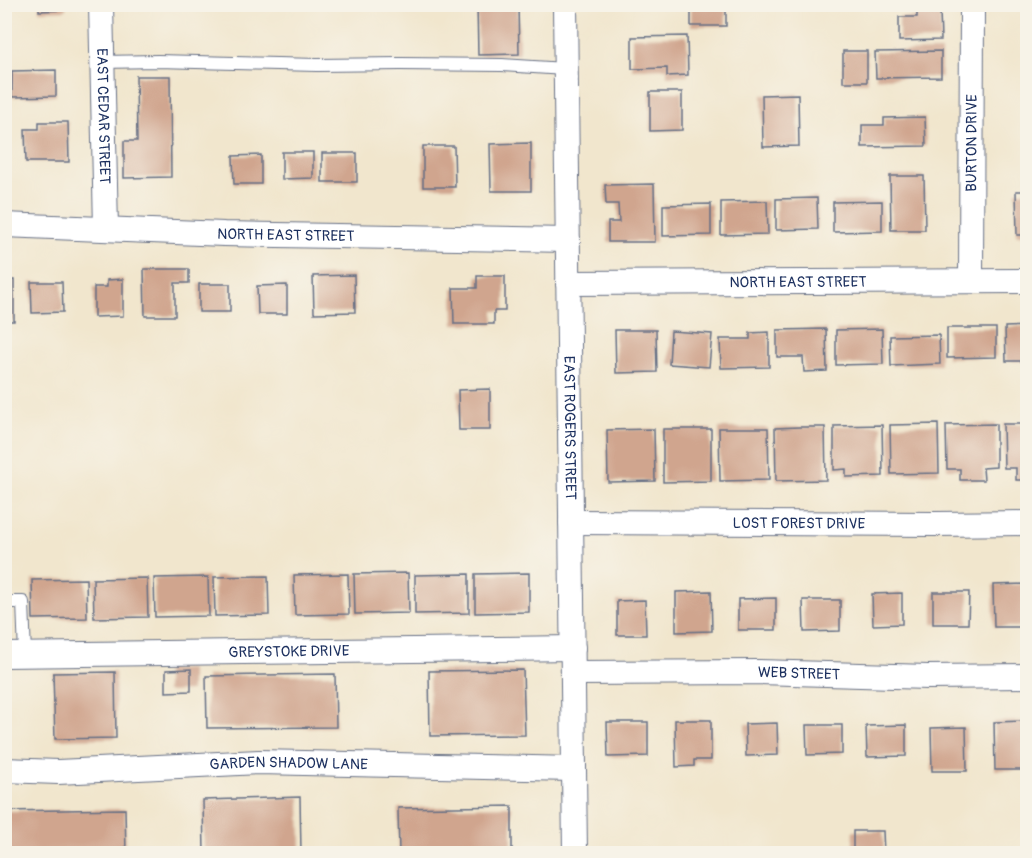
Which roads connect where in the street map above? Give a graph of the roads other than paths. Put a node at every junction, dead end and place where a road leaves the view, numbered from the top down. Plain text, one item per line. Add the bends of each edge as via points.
1 (101, 4) edge
2 (564, 4) edge
3 (972, 4) edge
4 (101, 62) junction
5 (565, 69) junction
6 (4, 225) edge
7 (106, 229) junction
8 (568, 240) junction
9 (1028, 280) edge
10 (971, 282) junction
11 (568, 283) junction
12 (571, 522) junction
13 (1028, 523) edge
14 (4, 602) edge
15 (573, 648) junction
16 (15, 655) edge
17 (573, 673) junction
18 (1028, 676) edge
19 (574, 769) junction
20 (4, 771) edge
21 (575, 854) edge

1 - 4 street, EAST CEDAR STREET
2 - 5 street, EAST ROGERS STREET
3 - 10 street, BURTON DRIVE
4 - 5 lane via 502,65
4 - 7 street, EAST CEDAR STREET
5 - 8 street, EAST ROGERS STREET
6 - 7 street, NORTH EAST STREET
7 - 8 street, NORTH EAST STREET
8 - 11 street, EAST ROGERS STREET
9 - 10 street, NORTH EAST STREET
10 - 11 street, NORTH EAST STREET
11 - 12 street, EAST ROGERS STREET
12 - 13 street, LOST FOREST DRIVE
12 - 15 street, EAST ROGERS STREET
14 - 16 lane via 23,602
15 - 16 street, GREYSTOKE DRIVE
15 - 17 street, EAST ROGERS STREET
17 - 18 street, WEB STREET
17 - 19 street, EAST ROGERS STREET
19 - 20 street, GARDEN SHADOW LANE via 259,762
19 - 21 street, EAST ROGERS STREET

